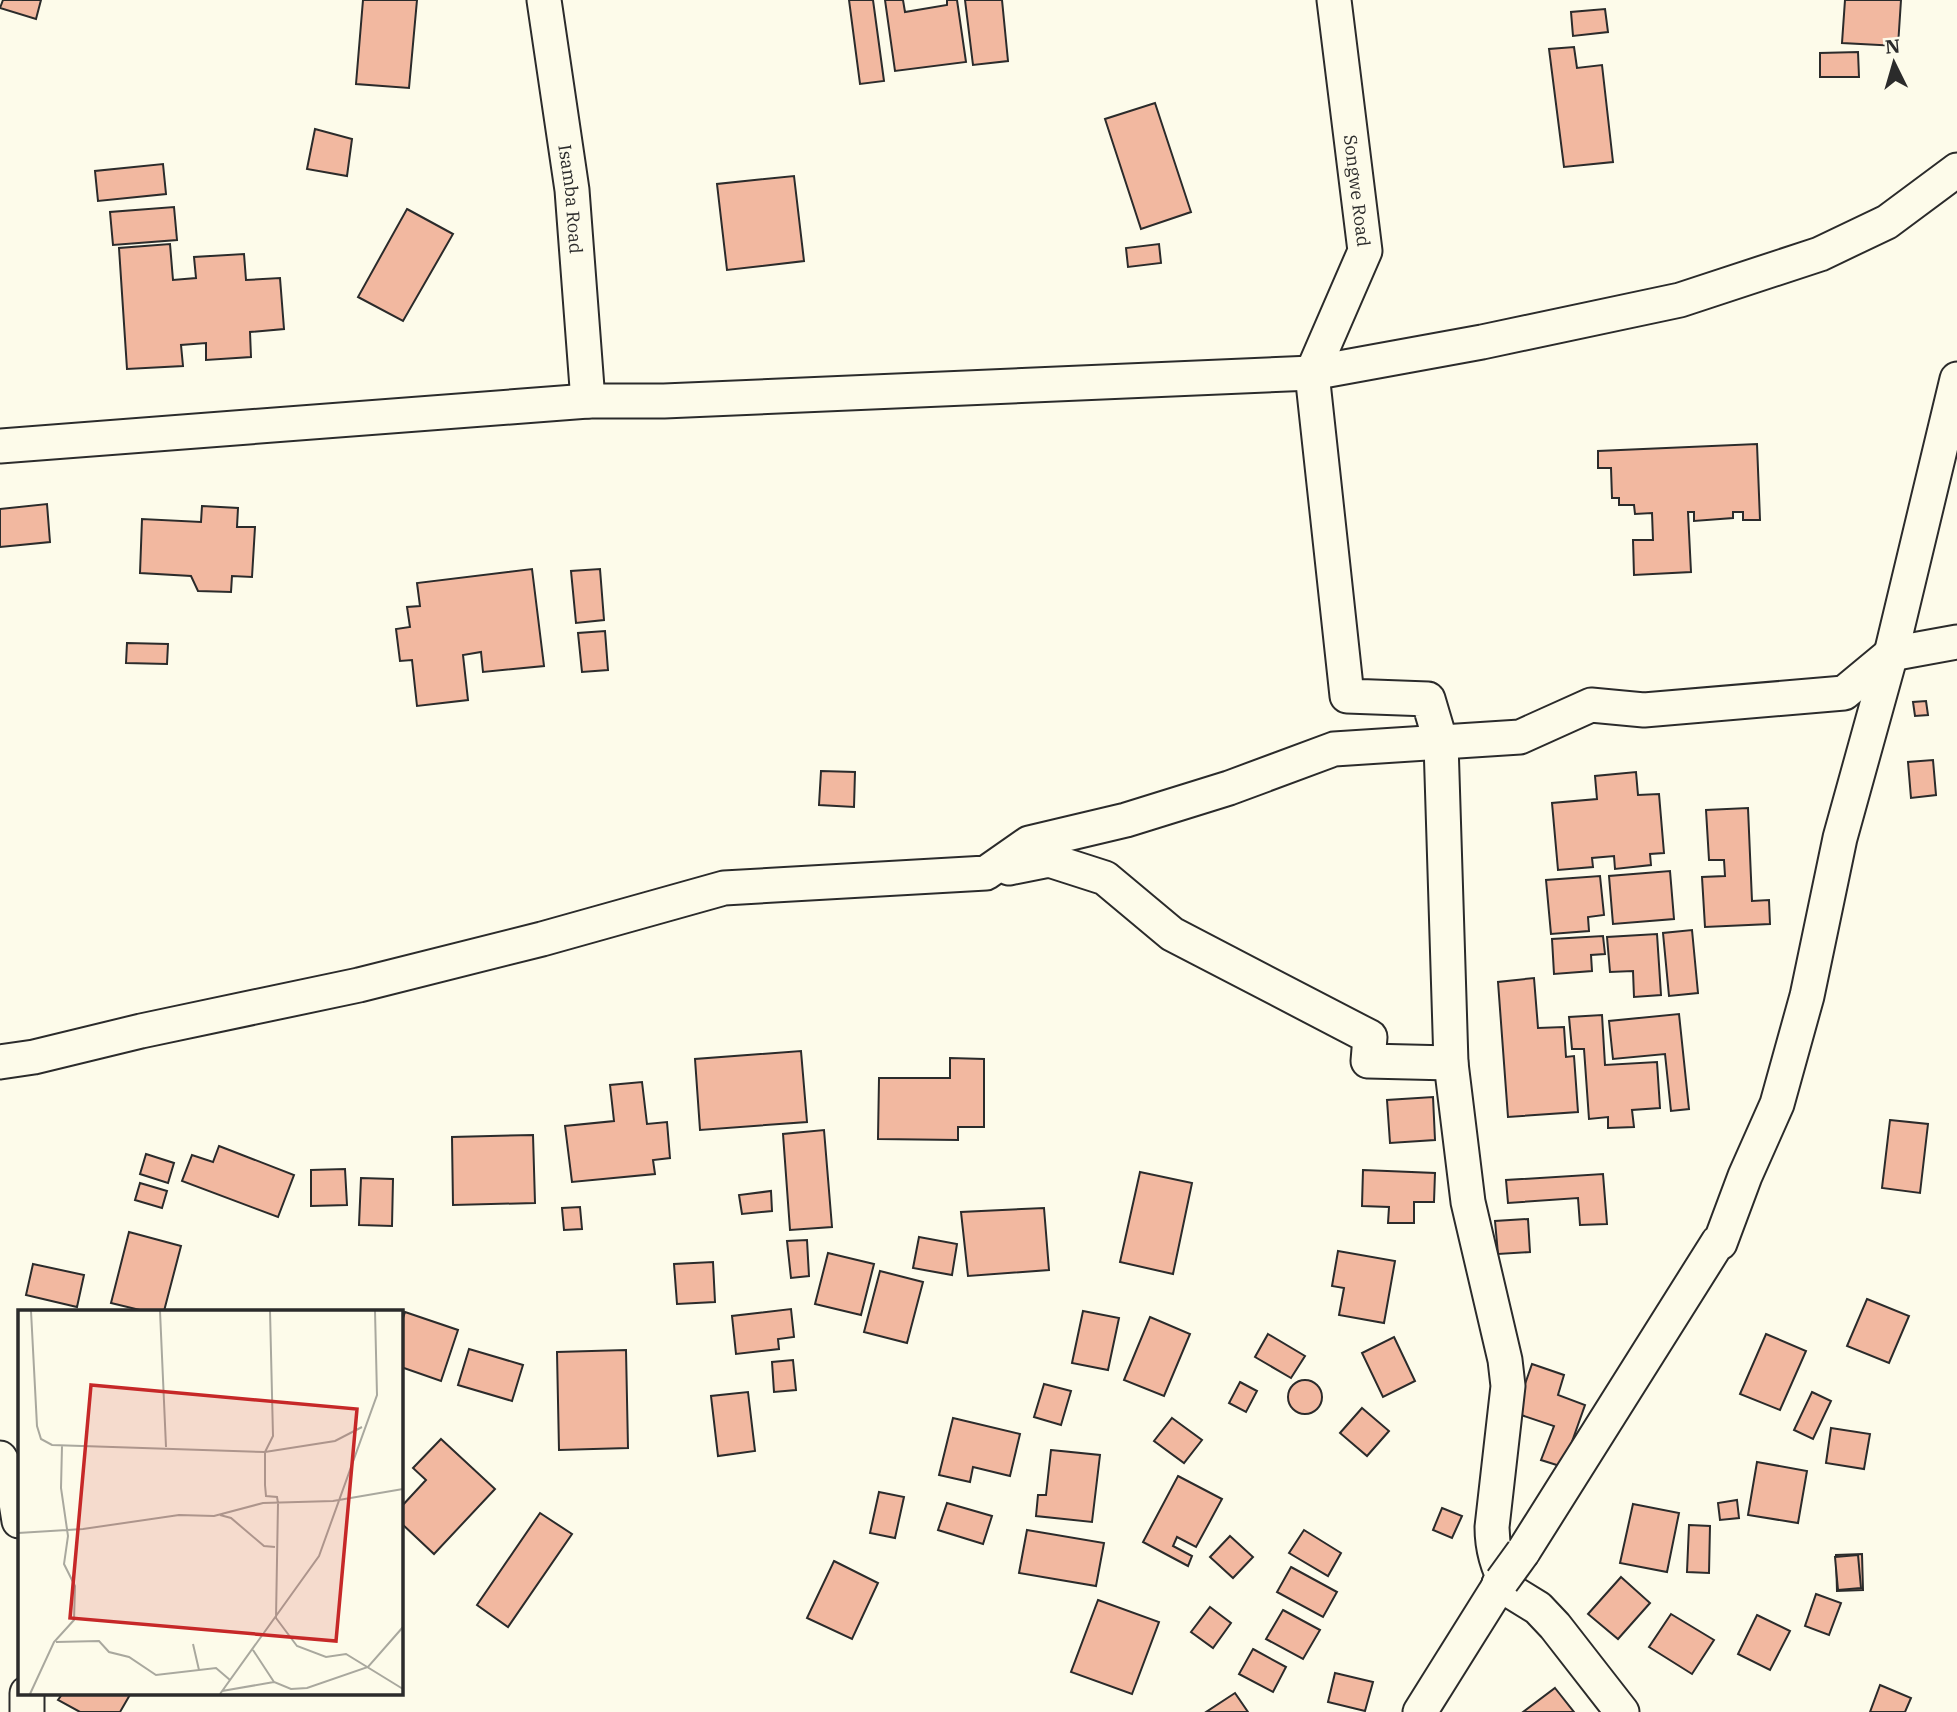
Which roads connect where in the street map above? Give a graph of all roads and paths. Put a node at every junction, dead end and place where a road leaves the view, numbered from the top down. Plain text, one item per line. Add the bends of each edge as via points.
1 (544, 0) edge
2 (1334, 0) edge
3 (1957, 170) edge
4 (1312, 373) junction
5 (1957, 379) edge
6 (587, 401) junction
7 (0, 446) edge
8 (1957, 642) edge
9 (1891, 654) junction
10 (1441, 743) junction
11 (986, 873) junction
12 (0, 1062) edge
13 (1451, 1063) junction
14 (0, 1458) edge
15 (18, 1515) edge
16 (1501, 1583) junction
17 (27, 1694) edge
18 (27, 1712) edge
19 (1420, 1712) edge
20 (1622, 1712) edge

1 - 6 street, Isamba Road via 572,190
2 - 4 street, Songwe Road via 1365,251
3 - 4 street via 1887,222 1820,254 1680,300
4 - 6 street
4 - 10 street via 1347,696 1427,699
5 - 9 street
6 - 7 street
8 - 9 street
9 - 10 street via 1844,693 1644,710 1591,705 1520,737
9 - 16 street, bridge via 1840,838 1807,996 1777,1104 1720,1243
10 - 11 street via 1334,749 1230,788 1029,843
10 - 13 street
11 - 12 street via 724,888 359,985
11 - 13 street via 1049,860 1105,878 1172,934 1370,1037 1368,1061
13 - 16 street via 1468,1202 1508,1386 1492,1527 1498,1569 1508,1586
14 - 15 street via 12,1478
16 - 19 street
16 - 20 street via 1555,1626
17 - 18 street

